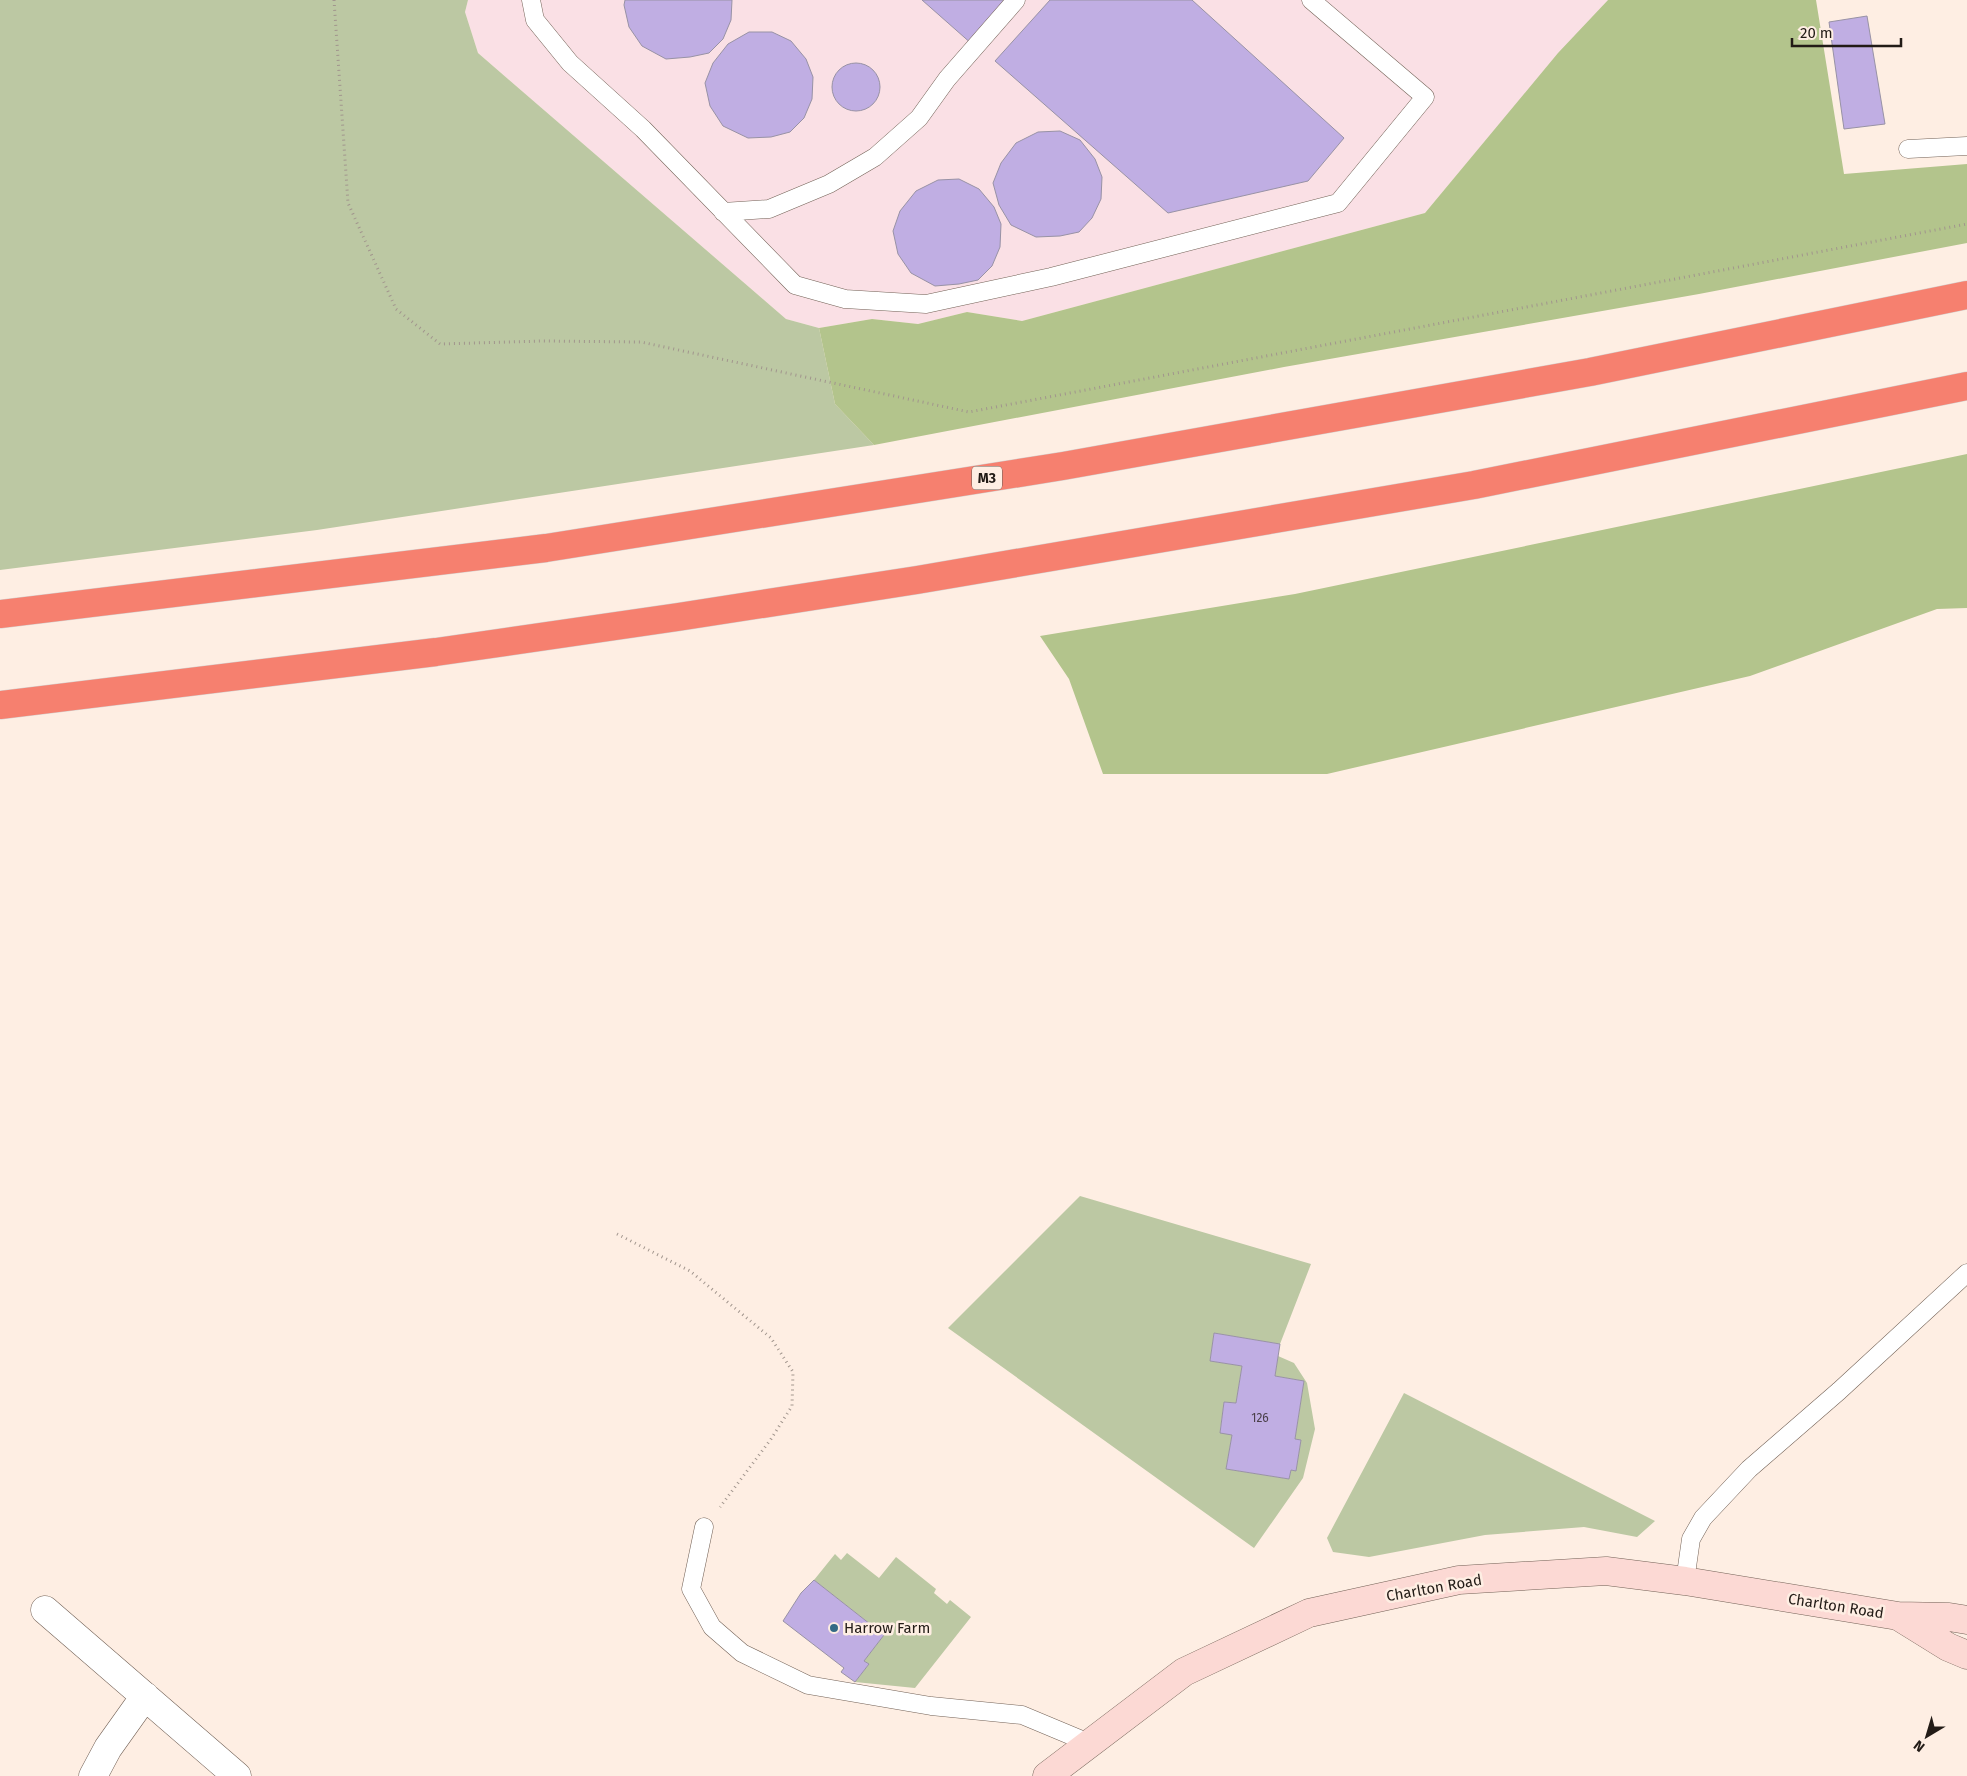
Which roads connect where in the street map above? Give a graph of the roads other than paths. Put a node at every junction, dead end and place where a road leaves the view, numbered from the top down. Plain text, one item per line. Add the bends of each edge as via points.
1 (531, 0) edge
2 (1016, 0) edge
3 (1311, 0) edge
4 (1967, 146) edge
5 (1908, 149) dead end
6 (724, 212) junction
7 (1967, 295) edge
8 (1967, 386) edge
9 (0, 614) edge
10 (0, 705) edge
11 (1967, 1273) edge
12 (704, 1527) road end
13 (1685, 1581) junction
14 (46, 1610) dead end
15 (1898, 1616) junction
16 (1967, 1620) edge
17 (1967, 1655) edge
18 (145, 1696) junction
19 (1089, 1743) junction
20 (93, 1776) edge
21 (237, 1776) edge
22 (1047, 1776) edge

1 - 6 lane via 535,20 570,63 643,129
2 - 6 lane via 947,79 919,118 875,158 829,184 769,210
3 - 6 lane via 1425,97 1338,203 1051,278 926,304 844,299 795,285
4 - 5 lane
7 - 9 highway, M3 via 1590,372 1053,468 546,548
8 - 10 highway via 1474,485 917,580 436,652
11 - 13 lane via 1749,1469 1703,1518 1691,1539
12 - 19 lane via 691,1589 712,1627 742,1653 808,1685 931,1706 1022,1715
13 - 15 street, Charlton Road
13 - 19 street, Charlton Road via 1606,1571 1459,1580 1308,1612 1184,1672
14 - 18 street
15 - 16 street, Charlton Road
15 - 17 street, Charlton Road
18 - 20 street via 108,1748
18 - 21 street
19 - 22 street, Charlton Road

